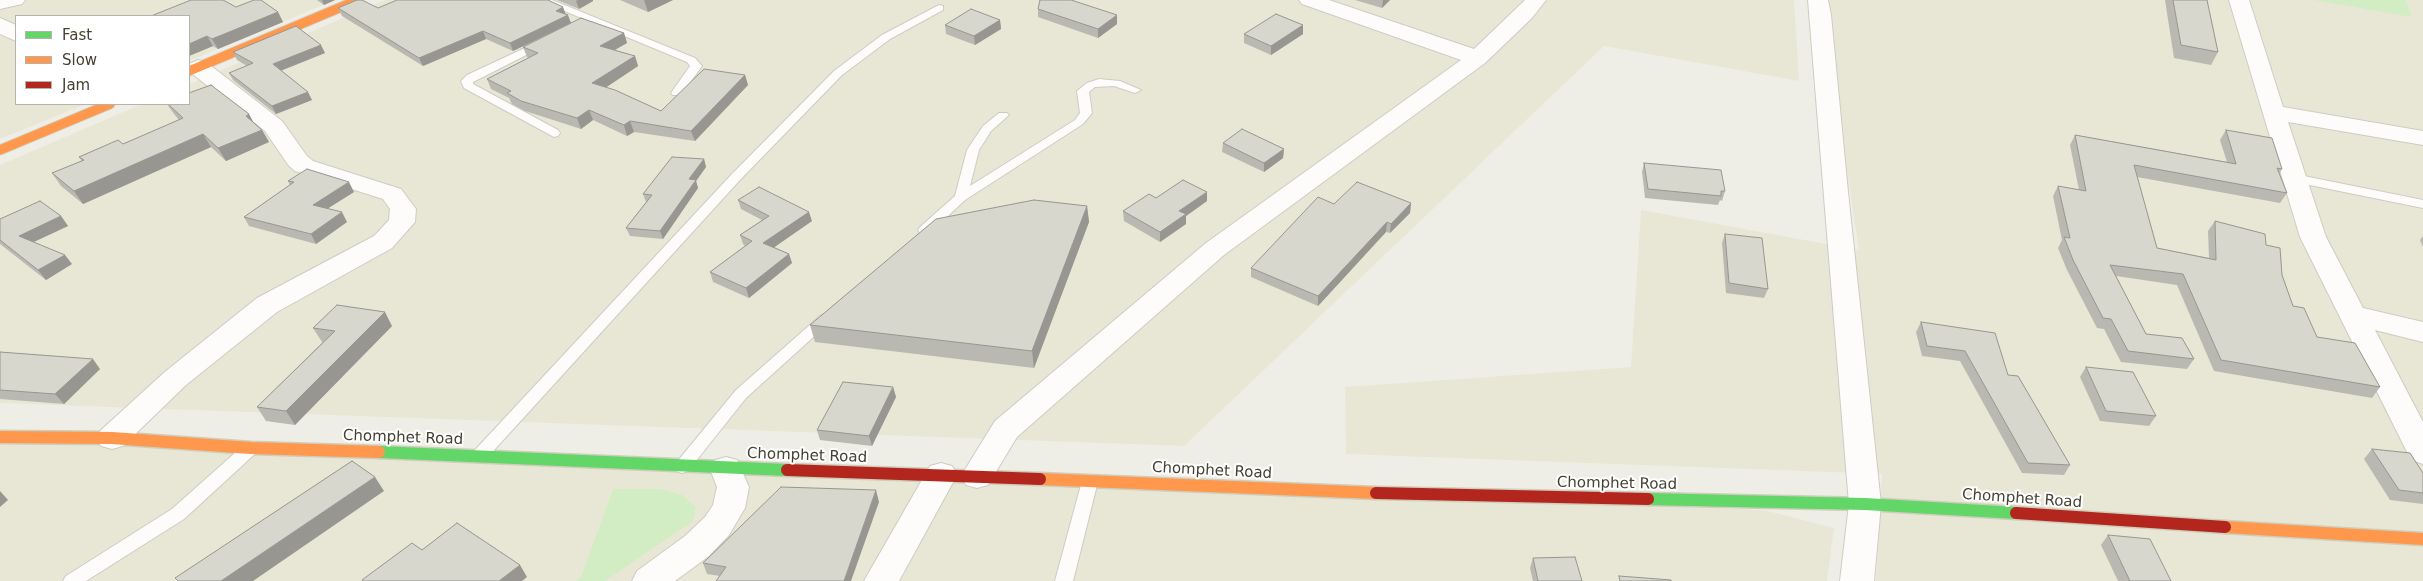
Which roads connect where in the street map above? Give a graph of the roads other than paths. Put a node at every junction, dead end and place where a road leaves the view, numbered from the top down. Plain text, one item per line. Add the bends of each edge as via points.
1 (15, 0) edge
2 (358, 0) edge
3 (543, 0) edge
4 (1309, 0) edge
5 (1536, 0) edge
6 (1818, 0) edge
7 (2239, 0) edge
8 (0, 3) edge
9 (939, 8) dead end
10 (590, 20) junction
11 (0, 24) edge
12 (573, 28) edge
13 (15, 34) edge
14 (556, 36) edge
15 (1477, 58) junction
16 (194, 69) edge
17 (1135, 90) dead end
18 (677, 93) edge
19 (108, 105) edge
20 (2272, 112) junction
21 (1003, 115) dead end
22 (554, 133) dead end
23 (2423, 138) edge
24 (0, 150) edge
25 (2294, 178) junction
26 (962, 197) junction
27 (2423, 204) edge
28 (918, 236) edge
29 (837, 307) edge
30 (2353, 315) junction
31 (2423, 332) edge
32 (0, 437) edge
33 (112, 438) junction
34 (251, 448) junction
35 (2423, 452) edge
36 (480, 455) junction
37 (682, 467) junction
38 (726, 469) junction
39 (941, 475) junction
40 (977, 476) junction
41 (1090, 481) junction
42 (1865, 504) junction
43 (2423, 539) edge
44 (72, 581) edge
45 (649, 581) edge
46 (881, 581) edge
47 (1064, 581) edge
48 (1857, 581) edge

1 - 8 street
2 - 16 street
3 - 10 lane
4 - 15 street
5 - 15 street
6 - 42 street
7 - 20 street
9 - 36 lane via 886,37 838,73 735,178
10 - 12 lane
10 - 18 lane via 691,60 696,66
11 - 13 street
14 - 22 lane via 467,81 468,86
15 - 40 street via 1215,248 1006,429
16 - 33 street via 274,126 304,166 392,194 403,209 402,222 383,242 267,305 176,378
17 - 26 lane via 1116,83 1091,85 1083,91 1086,113 1079,122
19 - 24 street
20 - 23 street
20 - 25 street
21 - 26 lane via 987,129 973,150
25 - 27 lane
25 - 30 street via 2313,237
26 - 28 lane
29 - 37 lane via 741,394
30 - 31 street
30 - 35 street
32 - 33 street, Chomphet Road
33 - 34 street, Chomphet Road
34 - 36 street, Chomphet Road
34 - 44 lane via 178,514
36 - 37 street, Chomphet Road
37 - 38 street, Chomphet Road
38 - 39 street, Chomphet Road
38 - 45 street via 733,487 729,508 717,526 697,546
39 - 40 street, Chomphet Road
39 - 46 street
40 - 41 street, Chomphet Road
41 - 42 street, Chomphet Road via 1431,495
41 - 47 lane
42 - 43 street, Chomphet Road
42 - 48 street

